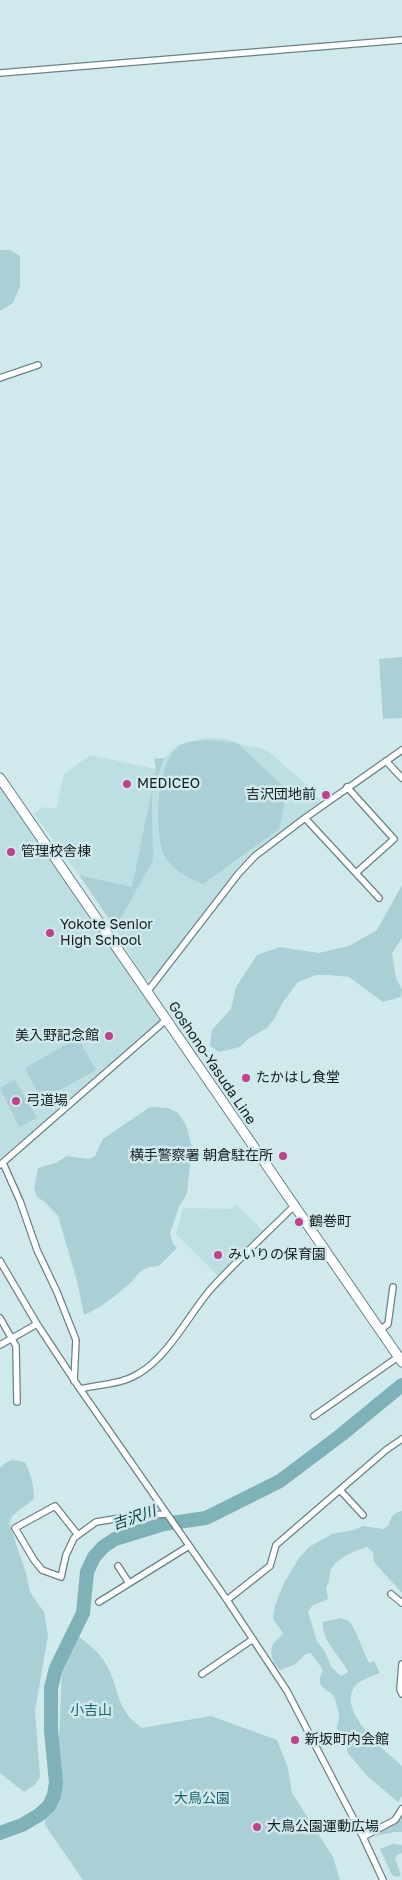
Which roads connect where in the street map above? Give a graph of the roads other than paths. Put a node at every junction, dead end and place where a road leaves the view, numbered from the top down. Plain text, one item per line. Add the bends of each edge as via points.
1 (402, 40) edge
2 (0, 73) edge
3 (38, 364) dead end
4 (0, 378) edge
5 (402, 750) edge
6 (386, 761) junction
7 (0, 778) edge
8 (402, 778) edge
9 (347, 787) junction
10 (305, 818) junction
11 (356, 873) junction
12 (379, 898) dead end
13 (147, 992) junction
14 (166, 1020) junction
15 (1, 1164) edge
16 (294, 1206) junction
17 (0, 1261) edge
18 (393, 1288) dead end
19 (0, 1318) edge
20 (37, 1324) junction
21 (380, 1330) junction
22 (12, 1338) junction
23 (0, 1345) edge
24 (400, 1359) edge
25 (74, 1380) junction
26 (80, 1389) junction
27 (17, 1402) dead end
28 (314, 1416) dead end
29 (402, 1439) edge
30 (340, 1490) junction
31 (166, 1514) junction
32 (362, 1515) dead end
33 (78, 1535) junction
34 (188, 1546) junction
35 (118, 1566) dead end
36 (129, 1583) junction
37 (391, 1594) dead end
38 (227, 1600) junction
39 (99, 1602) dead end
40 (402, 1603) edge
41 (252, 1639) junction
42 (402, 1664) edge
43 (202, 1674) dead end
44 (402, 1694) edge
45 (402, 1809) edge
46 (364, 1837) junction
47 (383, 1880) edge

1 - 2 street
3 - 4 street
5 - 6 street
6 - 8 street
6 - 9 street
7 - 13 main road, Goshono-Yasuda Line
9 - 10 street
9 - 11 street via 394,839
10 - 11 street
10 - 13 street via 255,856 239,873
11 - 12 street
13 - 14 main road, Goshono-Yasuda Line
14 - 15 street
14 - 16 main road, Goshono-Yasuda Line
15 - 25 street via 20,1201 37,1250 76,1340
16 - 21 main road, Goshono-Yasuda Line
16 - 26 street via 210,1291 160,1355 141,1373 128,1380
17 - 20 street
18 - 21 street via 388,1324
19 - 22 street
20 - 22 street
20 - 25 street
21 - 24 main road, Goshono-Yasuda Line
22 - 23 street
22 - 27 street via 16,1346
24 - 28 street
25 - 26 street
26 - 31 street
29 - 30 street
30 - 32 street
30 - 38 street via 276,1545 270,1566
31 - 33 street via 96,1522
31 - 34 street
33 - 33 street via 66,1555 61,1576 42,1570 15,1528 55,1506
34 - 36 street
34 - 38 street
35 - 36 street
36 - 39 street
37 - 40 street
38 - 41 street
41 - 43 street
41 - 46 street via 287,1691
42 - 44 street
45 - 46 street via 395,1820
46 - 47 street

